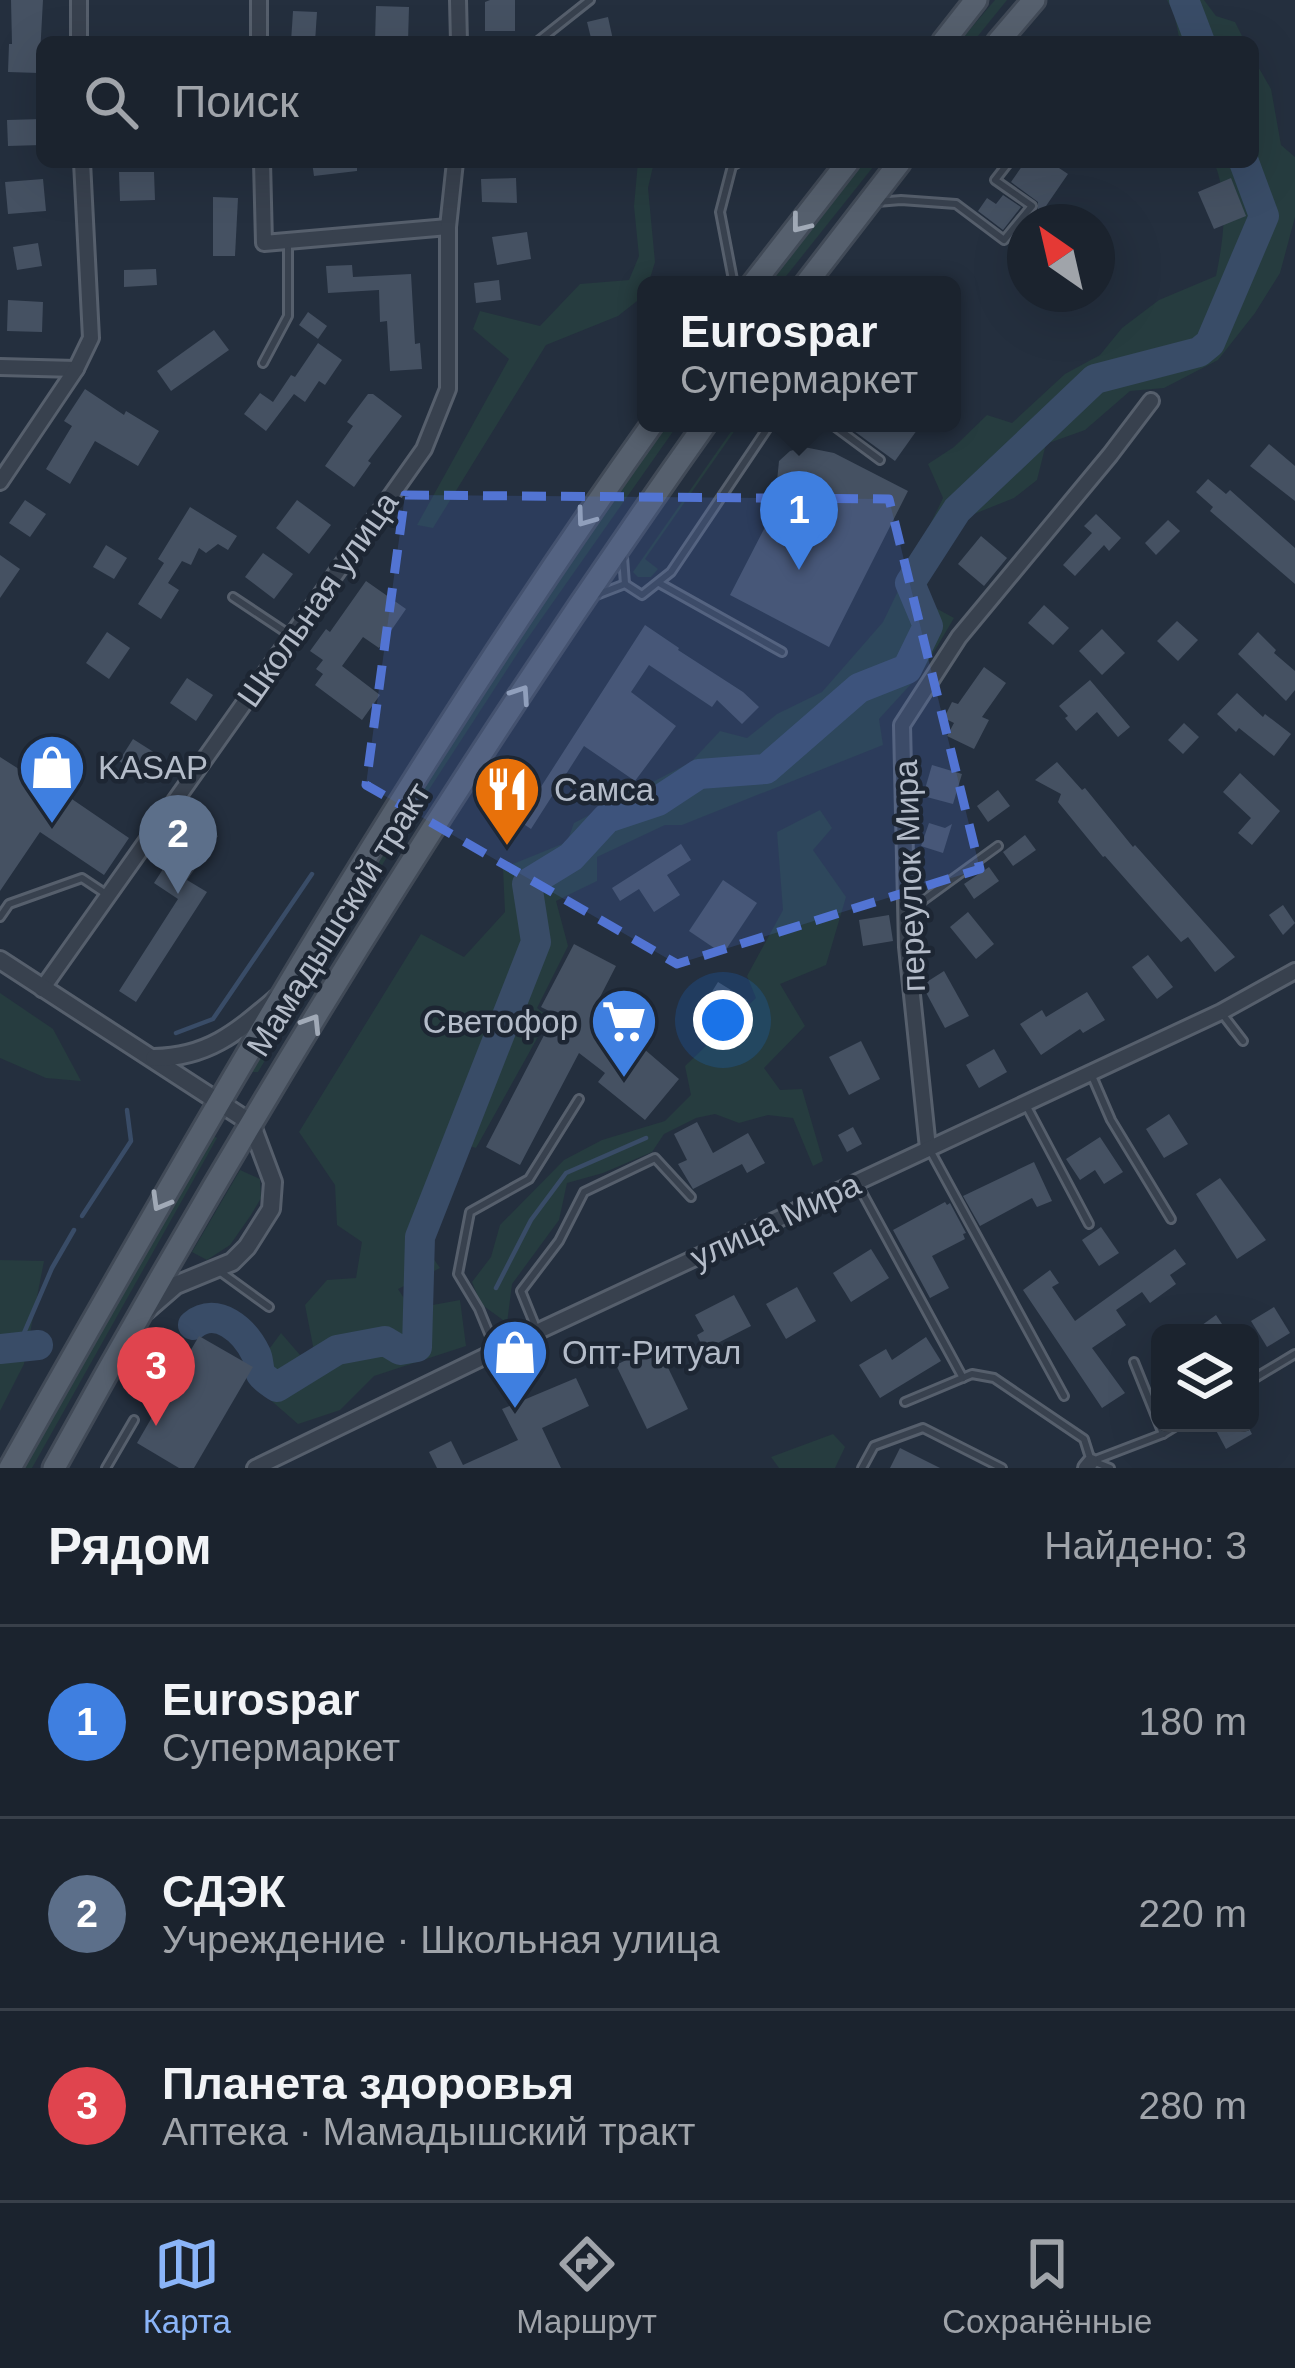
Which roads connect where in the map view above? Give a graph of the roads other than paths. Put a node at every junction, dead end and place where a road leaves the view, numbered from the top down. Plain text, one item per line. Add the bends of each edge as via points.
1 (79, 0) edge
2 (260, 0) edge
3 (458, 0) edge
4 (590, 0) edge
5 (976, 0) edge
6 (1034, 0) edge
7 (79, 36) edge
8 (260, 36) edge
9 (459, 36) edge
10 (545, 36) edge
11 (948, 36) edge
12 (1003, 36) edge
13 (82, 168) edge
14 (262, 168) edge
15 (454, 168) edge
16 (731, 168) edge
17 (843, 168) edge
18 (895, 168) edge
19 (1004, 168) edge
20 (868, 203) junction
21 (448, 227) junction
22 (288, 238) junction
23 (732, 276) edge
24 (759, 276) edge
25 (812, 276) edge
26 (263, 363) dead end
27 (0, 367) edge
28 (76, 369) junction
29 (1151, 401) dead end
30 (647, 432) edge
31 (700, 432) edge
32 (766, 432) edge
33 (842, 432) edge
34 (880, 460) dead end
35 (0, 482) edge
36 (623, 540) junction
37 (658, 583) junction
38 (625, 584) junction
39 (233, 597) dead end
40 (582, 601) junction
41 (291, 636) junction
42 (782, 652) dead end
43 (998, 846) dead end
44 (106, 894) junction
45 (907, 912) junction
46 (0, 916) edge
47 (0, 960) edge
48 (1295, 971) edge
49 (42, 989) junction
50 (286, 990) junction
51 (1221, 1012) junction
52 (1243, 1041) dead end
53 (153, 1058) junction
54 (1090, 1072) junction
55 (579, 1100) dead end
56 (218, 1101) junction
57 (1025, 1103) junction
58 (251, 1123) junction
59 (928, 1148) junction
60 (856, 1182) junction
61 (691, 1197) dead end
62 (1172, 1219) dead end
63 (1089, 1224) dead end
64 (218, 1270) junction
65 (268, 1306) dead end
66 (137, 1321) junction
67 (537, 1332) junction
68 (496, 1351) junction
69 (1295, 1354) edge
70 (1133, 1363) dead end
71 (1259, 1376) edge
72 (963, 1378) junction
73 (1064, 1396) dead end
74 (905, 1402) dead end
75 (134, 1420) dead end
76 (1166, 1432) edge
77 (1163, 1434) junction
78 (1089, 1465) edge
79 (10, 1468) edge
80 (54, 1468) edge
81 (106, 1468) edge
82 (255, 1468) edge
83 (862, 1468) edge
84 (1002, 1468) edge
85 (1110, 1468) edge

1 - 7 street
2 - 8 street
3 - 9 street
4 - 10 lane
5 - 11 main road
6 - 12 main road
13 - 28 street via 91,338
14 - 22 street via 263,243
15 - 21 street, Школьная улица
16 - 23 lane via 720,212
17 -> 24 main road
18 - 20 main road
19 - 20 lane via 995,180 1032,206 1004,240 956,204
20 - 25 main road
21 - 22 street
21 - 41 street, Школьная улица via 448,389 424,449
22 - 26 lane via 289,316
27 - 28 street
28 - 35 street
29 - 45 street, переулок Мира via 959,637 902,724
30 -> 50 main road, Мамадышский тракт via 436,741
31 - 36 main road, Мамадышский тракт
32 - 37 lane
33 - 34 lane
36 - 38 lane
36 - 40 main road, Мамадышский тракт
37 - 38 lane via 642,595
37 - 42 lane
38 - 40 lane
39 - 41 lane
58 -> 40 main road, Мамадышский тракт
41 - 44 street, Школьная улица
43 - 45 lane
44 - 46 lane via 82,878 9,904
44 - 49 street, Школьная улица
45 - 59 street, переулок Мира
47 - 49 street
48 - 51 street, улица Мира
49 - 53 street
50 - 53 street via 214,1046
50 - 56 main road, Мамадышский тракт
51 - 52 lane
51 - 54 street, улица Мира
53 - 56 street
54 - 57 street, улица Мира
54 - 62 lane
55 - 68 lane via 529,1179 470,1212 458,1274
56 - 58 street
56 -> 79 main road, Мамадышский тракт
57 - 59 street, улица Мира
57 - 63 lane
58 - 64 street via 273,1182 271,1208 247,1247
58 - 66 main road, Мамадышский тракт
59 - 60 street, улица Мира
59 - 73 lane
60 - 67 street, улица Мира
60 - 72 lane
61 - 67 lane via 655,1158 584,1192 521,1291
64 - 65 lane
64 - 66 street via 176,1286
66 - 80 main road, Мамадышский тракт
67 - 68 street, улица Мира
68 - 82 street, улица Мира
69 - 71 lane
70 - 77 lane
72 - 74 lane
72 - 78 lane via 994,1378 1084,1439
75 - 81 lane
76 - 77 lane
77 - 78 lane
78 - 85 lane
83 - 84 lane via 874,1446 923,1428

